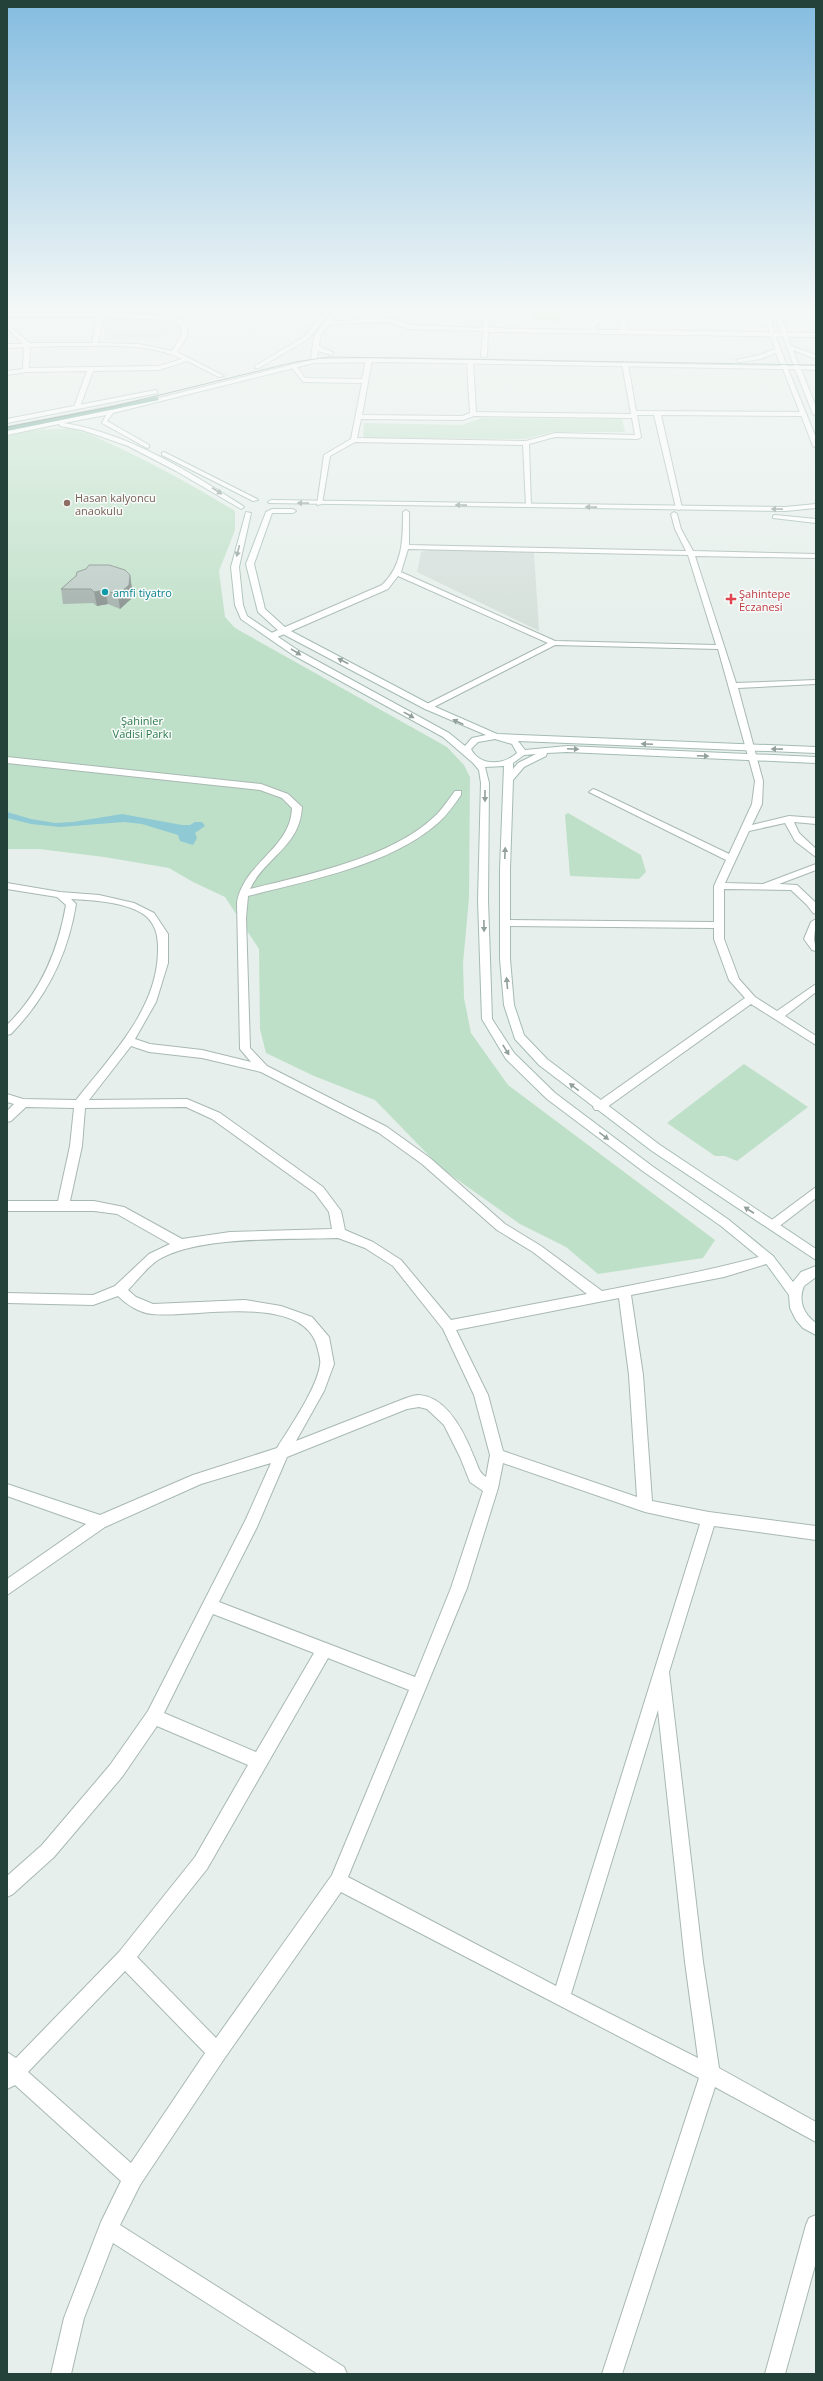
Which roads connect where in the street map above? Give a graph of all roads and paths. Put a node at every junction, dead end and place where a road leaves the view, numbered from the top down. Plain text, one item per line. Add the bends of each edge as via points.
1 (36, 423) edge
2 (57, 423) edge
3 (88, 423) edge
4 (105, 423) edge
5 (358, 423) edge
6 (636, 423) edge
7 (659, 423) edge
8 (807, 423) edge
9 (53, 424) junction
10 (81, 428) junction
11 (7, 429) edge
12 (7, 433) edge
13 (354, 440) junction
14 (526, 443) junction
15 (816, 446) edge
16 (255, 500) junction
17 (271, 502) junction
18 (319, 504) junction
19 (529, 506) junction
20 (816, 506) edge
21 (241, 507) junction
22 (292, 511) junction
23 (300, 511) dead end
24 (316, 511) dead end
25 (324, 511) dead end
26 (340, 511) dead end
27 (676, 511) junction
28 (406, 512) junction
29 (262, 515) junction
30 (816, 521) edge
31 (406, 547) junction
32 (690, 552) junction
33 (816, 556) edge
34 (397, 573) junction
35 (284, 630) junction
36 (272, 636) junction
37 (554, 643) junction
38 (722, 647) junction
39 (816, 682) edge
40 (733, 686) junction
41 (428, 708) junction
42 (495, 736) junction
43 (506, 738) junction
44 (751, 748) junction
45 (549, 750) junction
46 (816, 750) edge
47 (521, 753) junction
48 (472, 757) junction
49 (754, 758) junction
50 (7, 760) edge
51 (816, 760) edge
52 (509, 763) junction
53 (508, 780) junction
54 (593, 792) dead end
55 (458, 793) dead end
56 (789, 818) junction
57 (816, 822) edge
58 (746, 829) junction
59 (816, 854) edge
60 (731, 859) junction
61 (816, 867) edge
62 (7, 886) edge
63 (720, 886) junction
64 (759, 888) junction
65 (243, 894) junction
66 (60, 895) junction
67 (816, 911) edge
68 (505, 923) junction
69 (719, 926) junction
70 (815, 928) edge
71 (816, 948) edge
72 (816, 987) edge
73 (751, 999) junction
74 (777, 1016) junction
75 (7, 1031) edge
76 (129, 1041) junction
77 (816, 1041) edge
78 (263, 1069) junction
79 (7, 1098) edge
80 (23, 1103) junction
81 (80, 1103) junction
82 (599, 1107) junction
83 (7, 1118) edge
84 (816, 1191) edge
85 (7, 1206) edge
86 (63, 1206) junction
87 (773, 1225) junction
88 (339, 1233) junction
89 (181, 1244) junction
90 (816, 1255) edge
91 (769, 1259) junction
92 (816, 1271) edge
93 (120, 1290) junction
94 (624, 1290) junction
95 (794, 1293) junction
96 (598, 1296) junction
97 (7, 1298) edge
98 (448, 1326) junction
99 (815, 1332) edge
100 (282, 1453) junction
101 (497, 1455) junction
102 (491, 1488) junction
103 (7, 1490) edge
104 (645, 1506) junction
105 (709, 1519) junction
106 (100, 1522) junction
107 (816, 1533) edge
108 (7, 1588) edge
109 (210, 1606) junction
110 (324, 1650) junction
111 (662, 1673) junction
112 (419, 1686) junction
113 (154, 1717) junction
114 (260, 1762) junction
115 (338, 1881) junction
116 (7, 1888) edge
117 (126, 1958) junction
118 (561, 1998) junction
119 (217, 2052) junction
120 (10, 2071) edge
121 (710, 2074) junction
122 (816, 2132) edge
123 (133, 2178) junction
124 (816, 2225) edge
125 (108, 2229) junction
126 (61, 2374) edge
127 (337, 2374) edge
128 (612, 2374) edge
129 (775, 2374) edge

1 - 11 main road
2 - 9 street
3 - 10 street
4 - 16 street
5 - 13 street
6 - 14 street via 638,437 555,434
7 - 27 street
8 - 15 street
9 - 10 street
9 - 12 street
10 -> 21 street via 99,432 144,452 215,489
13 - 14 street
13 - 18 street via 326,455
14 - 19 street
16 - 17 street
16 - 21 street
18 -> 17 street
17 - 29 street via 275,507
19 -> 18 street
27 -> 19 street
20 -> 27 street
21 - 29 street via 243,511
22 - 23 street
22 - 29 street
22 - 29 street via 275,516
24 - 25 street
26 - 28 street
27 - 28 street
27 - 30 street via 790,517
27 - 32 street
28 - 31 street
29 - 35 street via 250,564 261,610
29 -> 36 street via 234,567 239,605 244,617
31 - 32 street
31 - 34 street
32 - 33 street
32 - 38 street
34 - 35 street via 394,580 385,587
34 - 37 street
35 - 36 street
41 -> 35 street
36 -> 48 street via 296,653 446,735
37 - 38 street
37 - 41 street
38 - 40 street
39 - 40 street
40 - 44 street
42 -> 41 street
42 - 43 street
42 - 48 street via 475,740 467,749
44 -> 43 street
43 - 47 street via 520,747
46 -> 44 street
44 - 49 street
45 - 47 street
45 -> 49 street
45 - 53 street via 521,765
47 - 52 street
48 - 52 street via 499,765
48 -> 91 street via 483,770 485,783 483,900 487,1019 510,1056 551,1096 725,1223
49 - 51 street
49 - 58 street via 759,781 757,804
50 - 65 street via 261,787 285,796 297,806 298,818 291,833 254,873
52 - 53 street
68 -> 53 street
54 - 60 street
55 - 65 street via 432,824 414,836 345,865
56 - 57 street
56 - 58 street
56 - 59 street via 789,826 795,836
58 - 60 street
60 - 63 street
61 - 64 street
62 - 66 street
63 - 64 street
63 - 69 street
64 - 67 street via 794,888
65 - 78 street via 241,920 244,1049
66 - 75 street via 70,904 68,925 61,948 44,986 20,1020
66 - 76 street via 99,898 131,905 150,915 163,934 163,963 151,1002
68 - 69 street
82 -> 68 street via 543,1062 519,1036 509,1005
69 - 73 street via 720,939 734,980
70 - 71 street via 809,939
72 - 74 street
73 - 74 street
73 - 82 street
74 - 77 street
76 - 78 street via 149,1048 202,1054
76 - 81 street
78 - 96 street via 383,1130 426,1161 501,1227 537,1249
79 - 80 street
80 - 81 street
80 - 83 street
81 - 86 street via 76,1146
81 - 88 street via 187,1103 216,1116 319,1190 335,1211
87 -> 82 street
84 - 87 street
85 - 86 street
86 - 89 street via 94,1206 120,1210
87 - 90 street
88 - 89 street via 230,1237
88 - 98 street via 369,1245 397,1263
89 - 93 street via 153,1258
91 - 94 street via 724,1272
91 - 95 street
92 - 95 street via 800,1280
93 - 97 street via 93,1300
93 - 100 street via 131,1300 152,1309 245,1305 281,1311 307,1321 322,1337 327,1364 317,1391
94 - 96 street
94 - 104 street via 636,1375
95 - 99 street via 798,1312
96 - 98 street
98 - 101 street via 481,1395
100 - 102 street via 419,1401 432,1405 448,1421 467,1456 475,1478
100 - 106 street via 198,1479
100 - 109 street via 252,1522
101 - 102 street
101 - 104 street
102 - 112 street via 459,1588
103 - 106 street
104 - 105 street
105 - 107 street
105 - 111 street
106 - 108 street
109 - 110 street
109 - 113 street
110 - 112 street
110 - 114 street
111 - 118 street
111 - 121 street via 694,1962
112 - 115 street
113 - 114 street
113 - 116 street via 116,1771 48,1851
114 - 117 street via 201,1863
115 - 118 street
115 - 119 street
117 - 119 street
117 - 120 street
118 - 121 street
119 - 123 street
120 - 123 street
121 - 122 street
121 - 128 street
123 - 125 street
124 - 129 street
125 - 126 street via 74,2318
125 - 127 street

